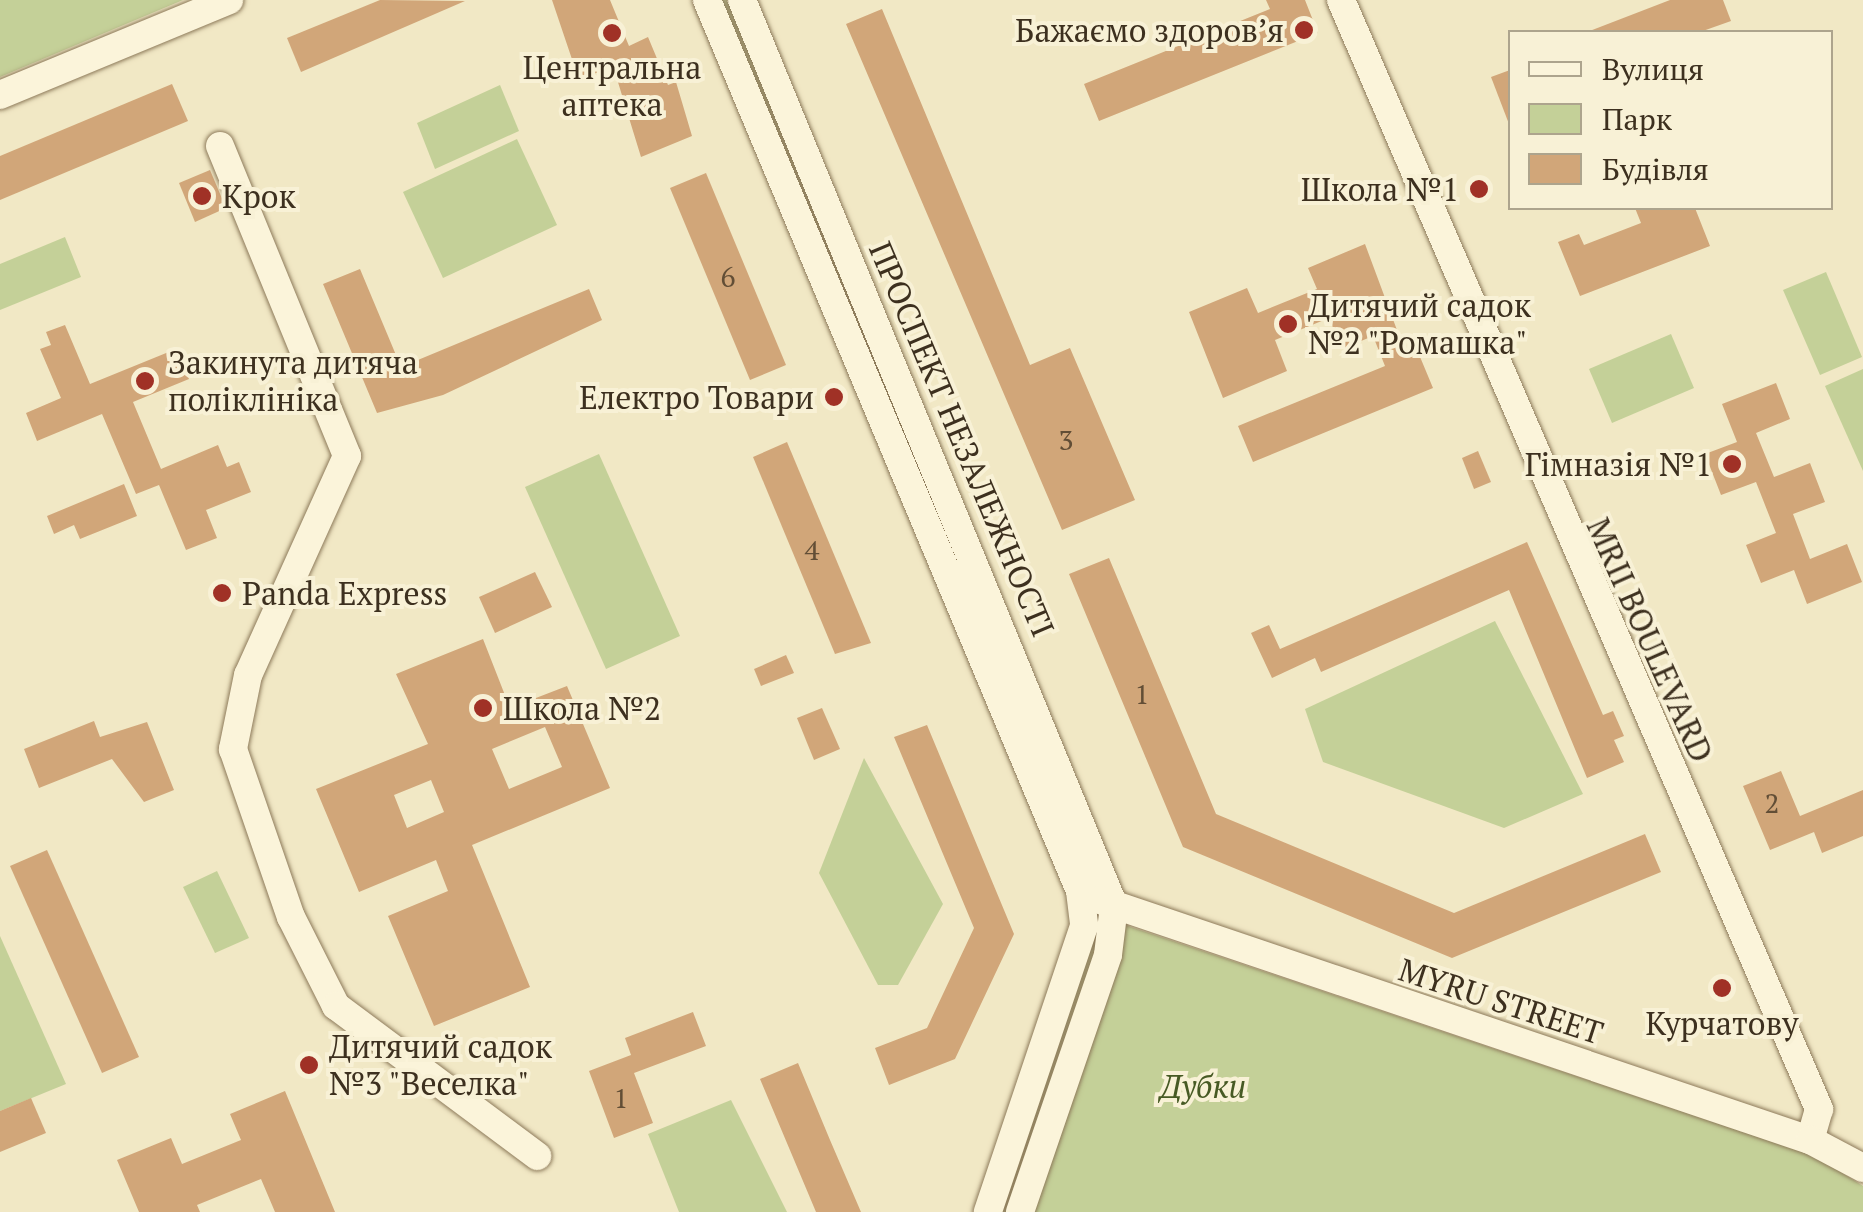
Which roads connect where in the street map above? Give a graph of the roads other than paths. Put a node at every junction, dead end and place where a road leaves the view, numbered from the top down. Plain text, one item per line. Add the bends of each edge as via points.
1 (229, 0) edge
2 (708, 0) edge
3 (742, 0) edge
4 (1342, 0) edge
5 (0, 95) edge
6 (220, 146) dead end
7 (1080, 891) junction
8 (1114, 906) junction
9 (1810, 1140) junction
10 (537, 1156) dead end
11 (1863, 1168) edge
12 (988, 1212) edge
13 (1020, 1212) edge

1 - 5 street
2 - 7 street, ПРОСПЕКТ НЕЗАЛЕЖНОСТІ
3 - 8 street, ПРОСПЕКТ НЕЗАЛЕЖНОСТІ
4 - 9 street, MRII BOULEVARD via 1819,1109
6 - 10 street via 347,456 248,675 233,749 291,917 336,1006
7 - 8 street, MYRU STREET
7 - 12 street via 1084,926
8 - 9 street, MYRU STREET
8 - 13 street via 1108,955
9 - 11 street, MYRU STREET

